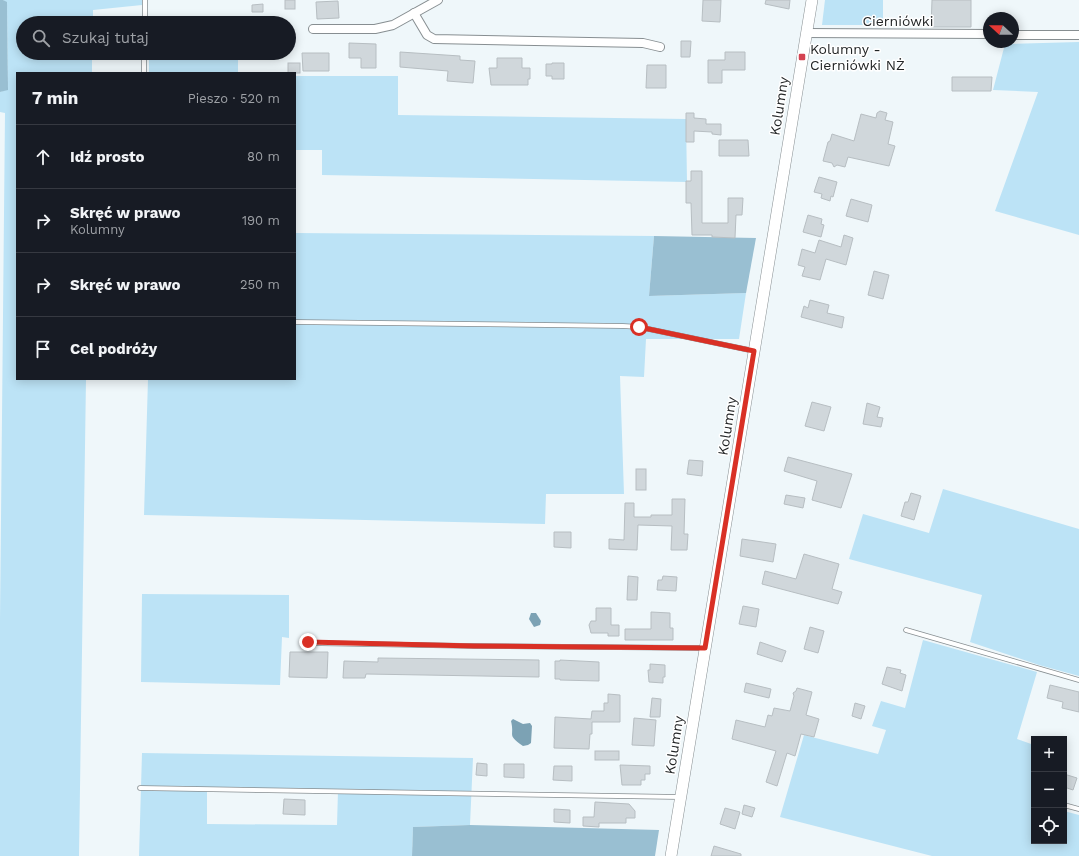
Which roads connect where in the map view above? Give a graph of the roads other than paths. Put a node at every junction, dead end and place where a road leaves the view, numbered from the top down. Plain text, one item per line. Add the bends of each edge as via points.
1 (145, 0) edge
2 (438, 0) edge
3 (812, 0) edge
4 (414, 13) junction
5 (145, 16) edge
6 (313, 29) dead end
7 (806, 33) junction
8 (983, 34) edge
9 (1019, 34) edge
10 (1079, 35) edge
11 (660, 48) dead end
12 (144, 60) edge
13 (144, 72) edge
14 (296, 322) edge
15 (754, 351) junction
16 (906, 630) dead end
17 (308, 642) dead end
18 (705, 648) junction
19 (1079, 680) edge
20 (140, 788) dead end
21 (680, 797) junction
22 (1067, 806) edge
23 (1079, 809) edge
24 (671, 856) edge

1 - 5 lane
2 - 4 street
3 - 7 street, Kolumny
4 - 6 street via 393,25 376,29
4 - 11 street via 427,35 434,39 643,43
7 - 8 street, Cierniówki
7 - 15 street, Kolumny
9 - 10 street
12 - 13 lane
14 - 15 lane via 628,326
15 - 18 street, Kolumny
16 - 19 lane
17 - 18 lane
18 - 21 street, Kolumny
20 - 21 lane
21 - 24 street, Kolumny
22 - 23 lane

